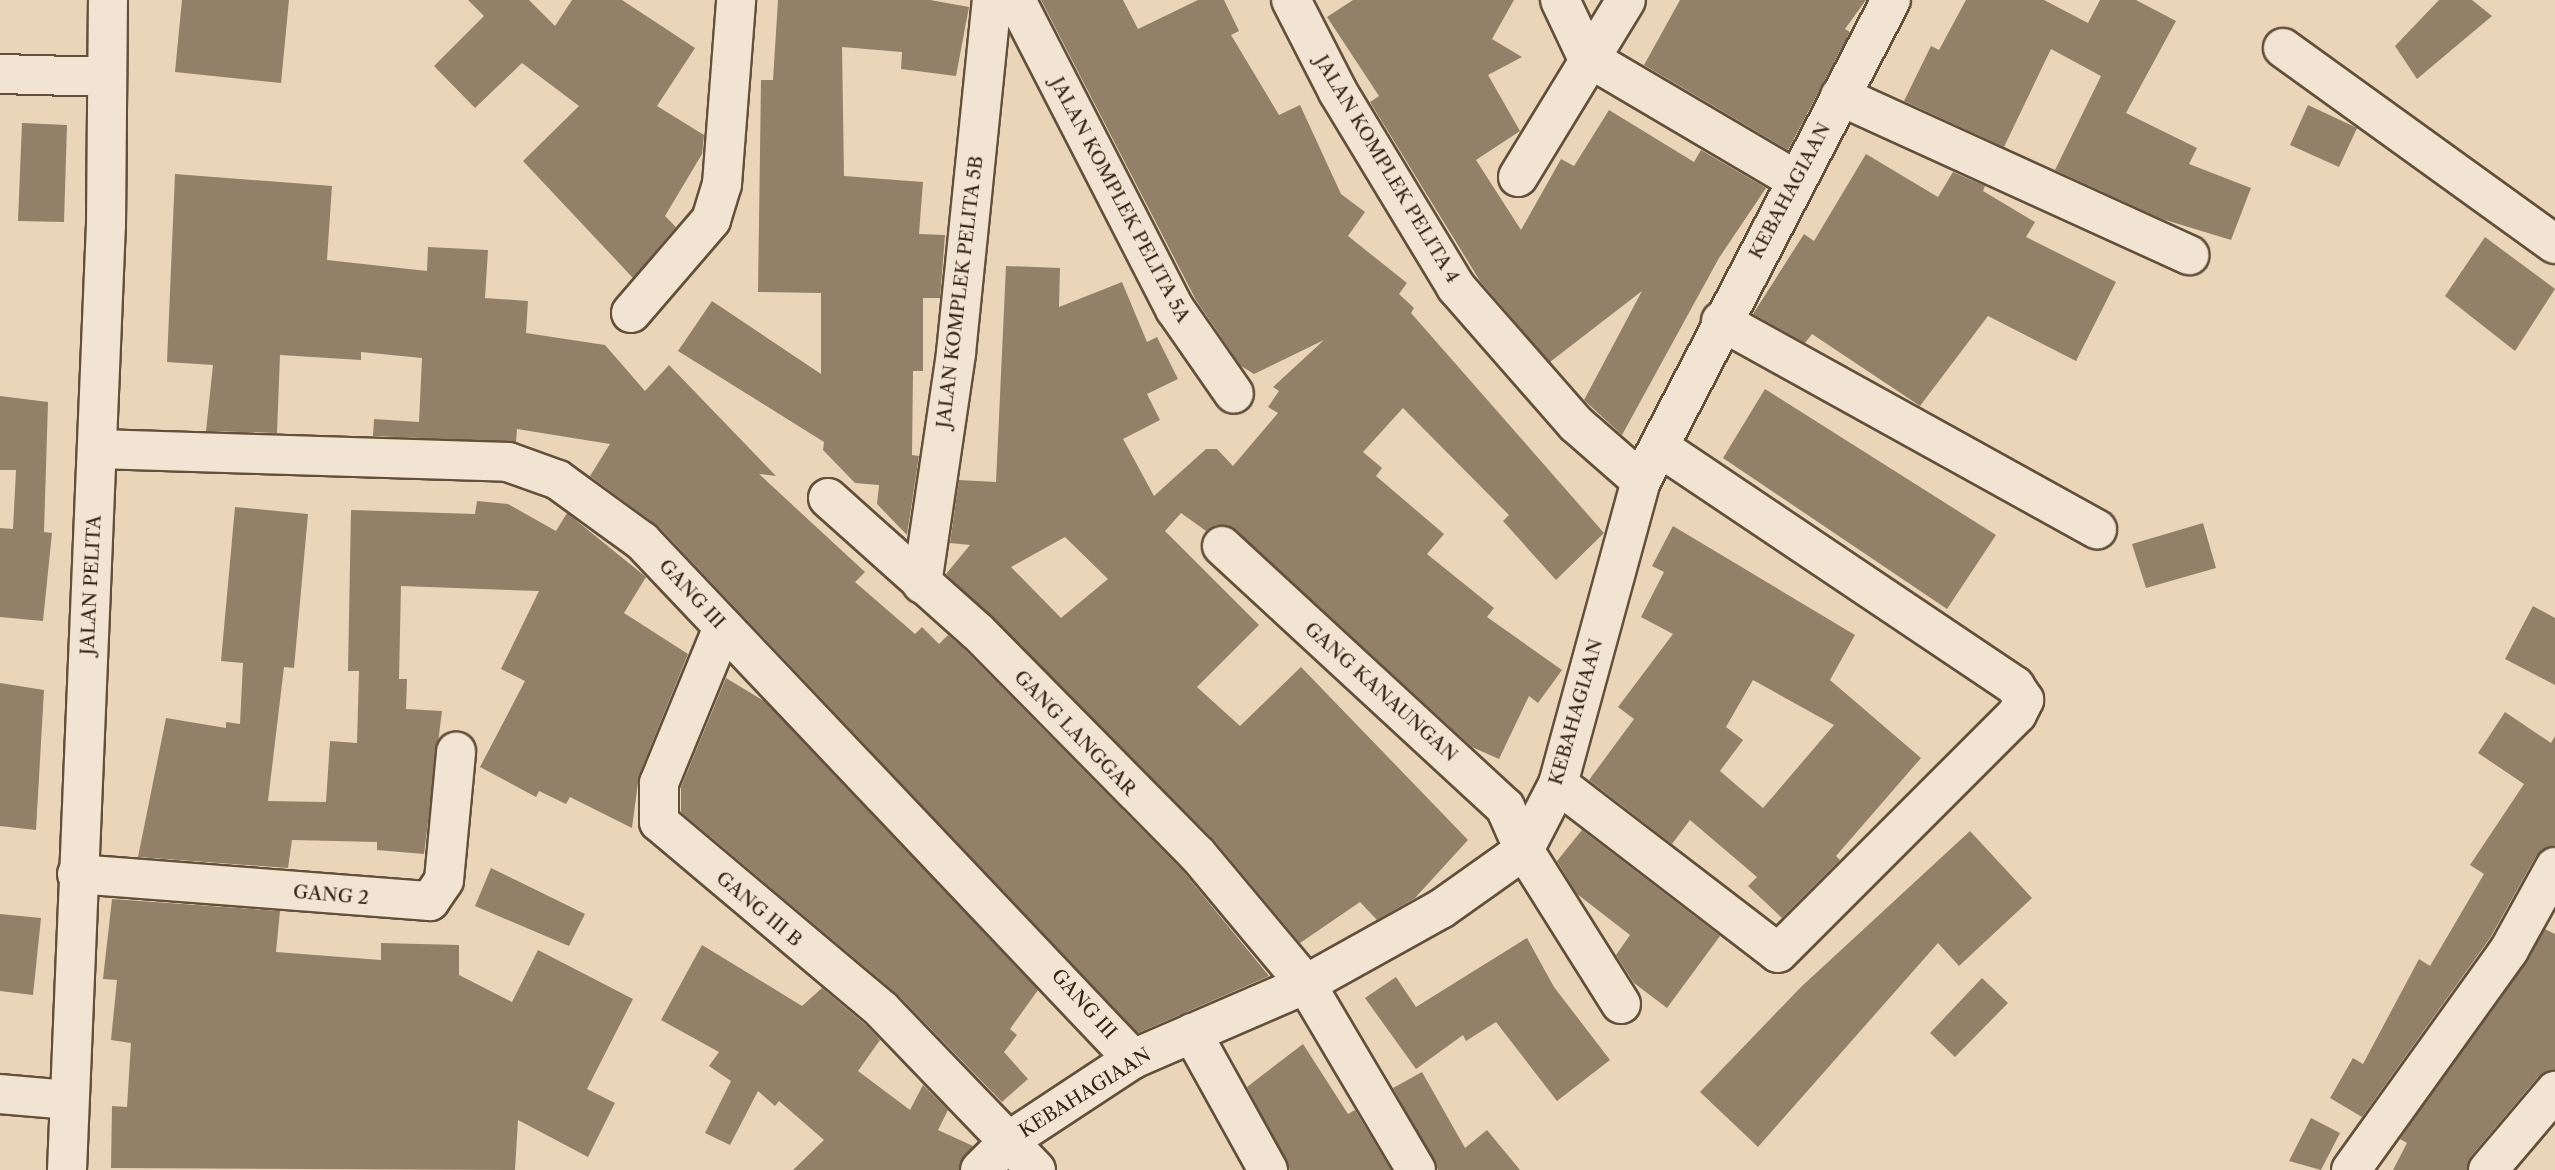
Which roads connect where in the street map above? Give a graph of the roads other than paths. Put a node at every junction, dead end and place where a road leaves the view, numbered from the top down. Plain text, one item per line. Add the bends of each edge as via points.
1 (108, 0) edge
2 (736, 0) edge
3 (992, 0) edge
4 (1016, 0) edge
5 (1292, 0) edge
6 (1560, 0) edge
7 (1626, 0) edge
8 (1891, 0) edge
9 (2283, 48) dead end
10 (1587, 58) junction
11 (0, 74) edge
12 (106, 77) junction
13 (1840, 96) junction
14 (1518, 177) dead end
15 (1796, 180) junction
16 (2555, 244) edge
17 (2189, 256) dead end
18 (631, 313) dead end
19 (1721, 321) junction
20 (1234, 394) dead end
21 (1659, 447) junction
22 (98, 449) junction
23 (1641, 481) junction
24 (828, 498) dead end
25 (2097, 529) dead end
26 (1222, 546) dead end
27 (922, 584) junction
28 (723, 627) junction
29 (456, 752) dead end
30 (1558, 784) junction
31 (1524, 850) junction
32 (2555, 867) edge
33 (77, 874) junction
34 (1306, 984) junction
35 (1621, 1004) dead end
36 (1192, 1033) junction
37 (1133, 1059) junction
38 (2555, 1091) edge
39 (0, 1094) edge
40 (69, 1100) junction
41 (1010, 1140) junction
42 (67, 1170) edge
43 (980, 1170) edge
44 (1036, 1170) edge
45 (1268, 1170) edge
46 (1416, 1170) edge
47 (2351, 1170) edge
48 (2488, 1170) edge

1 - 12 street, JALAN PELITA
2 - 18 street via 722,184 711,220
3 - 27 street, JALAN KOMPLEK PELITA 5B via 956,353
4 - 20 street, JALAN KOMPLEK PELITA 5A via 1175,309
5 - 23 street, JALAN KOMPLEK PELITA 4 via 1338,92 1456,287 1576,424
6 - 10 street
7 - 10 street
8 - 13 street, KEBAHAGIAAN
9 - 16 street
10 - 14 street
10 - 15 street
11 - 12 street
12 - 22 street, JALAN PELITA
13 - 15 street, KEBAHAGIAAN
13 - 17 street
15 - 19 street, KEBAHAGIAAN
19 - 21 street, KEBAHAGIAAN
19 - 25 street
21 - 23 street, KEBAHAGIAAN
21 - 30 street via 2015,686 2024,700 2017,714 1778,953
22 - 28 street, GANG III via 531,467 642,541
22 - 33 street, JALAN PELITA
23 - 30 street, KEBAHAGIAAN
24 - 27 street, GANG LANGGAR
26 - 31 street, GANG KANAUNGAN via 1505,807
27 - 34 street, GANG LANGGAR via 1198,855
28 - 37 street, GANG III
28 - 41 street, GANG III B via 659,783 659,822 881,1010
29 - 33 street, GANG 2 via 444,880 430,901
30 - 31 street, KEBAHAGIAAN
31 - 34 street, KEBAHAGIAAN via 1441,909
31 - 35 street, GANG KANAUNGAN
32 - 47 street via 2509,950
33 - 40 street, JALAN PELITA
34 - 36 street, KEBAHAGIAAN
34 - 46 street, GANG LANGGAR
36 - 37 street, KEBAHAGIAAN
36 - 45 street
37 - 41 street, KEBAHAGIAAN
38 - 48 street
39 - 40 street
40 - 42 street, JALAN PELITA
41 - 43 street, KEBAHAGIAAN
41 - 44 street, GANG III B

